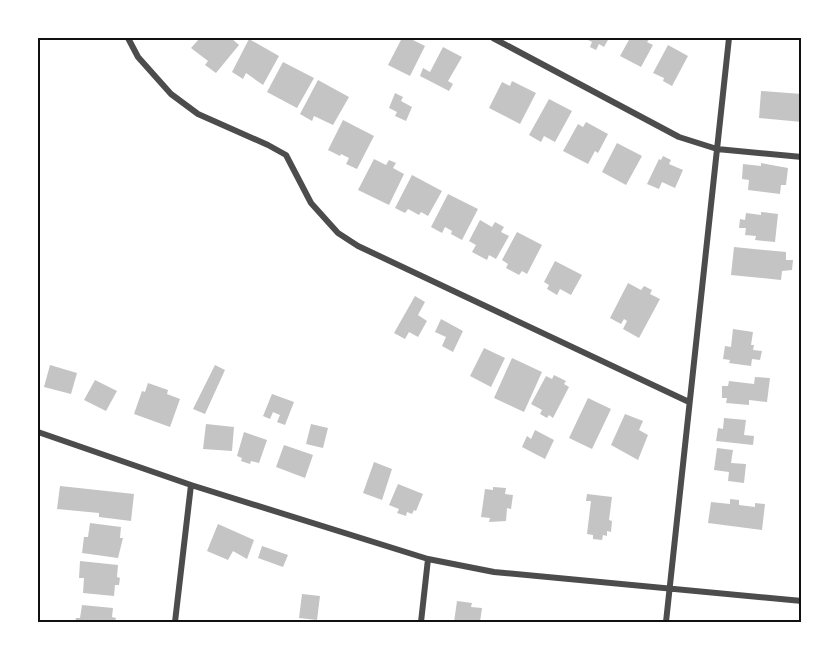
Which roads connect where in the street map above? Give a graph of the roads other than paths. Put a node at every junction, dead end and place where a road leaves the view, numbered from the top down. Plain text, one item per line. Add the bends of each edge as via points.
1 (128, 38) edge
2 (493, 38) edge
3 (729, 38) edge
4 (717, 149) junction
5 (801, 157) edge
6 (689, 402) junction
7 (38, 432) edge
8 (191, 485) junction
9 (428, 559) junction
10 (669, 589) junction
11 (801, 601) edge
12 (175, 622) edge
13 (421, 622) edge
14 (666, 622) edge

1 - 6 street via 138,57 171,94 198,114 286,155 311,203 338,233 358,246
2 - 4 street via 652,124
3 - 4 street
4 - 5 street
4 - 6 street
6 - 10 street
7 - 8 street
8 - 9 street
8 - 12 street
9 - 10 street via 494,572
9 - 13 street
10 - 11 street
10 - 14 street

